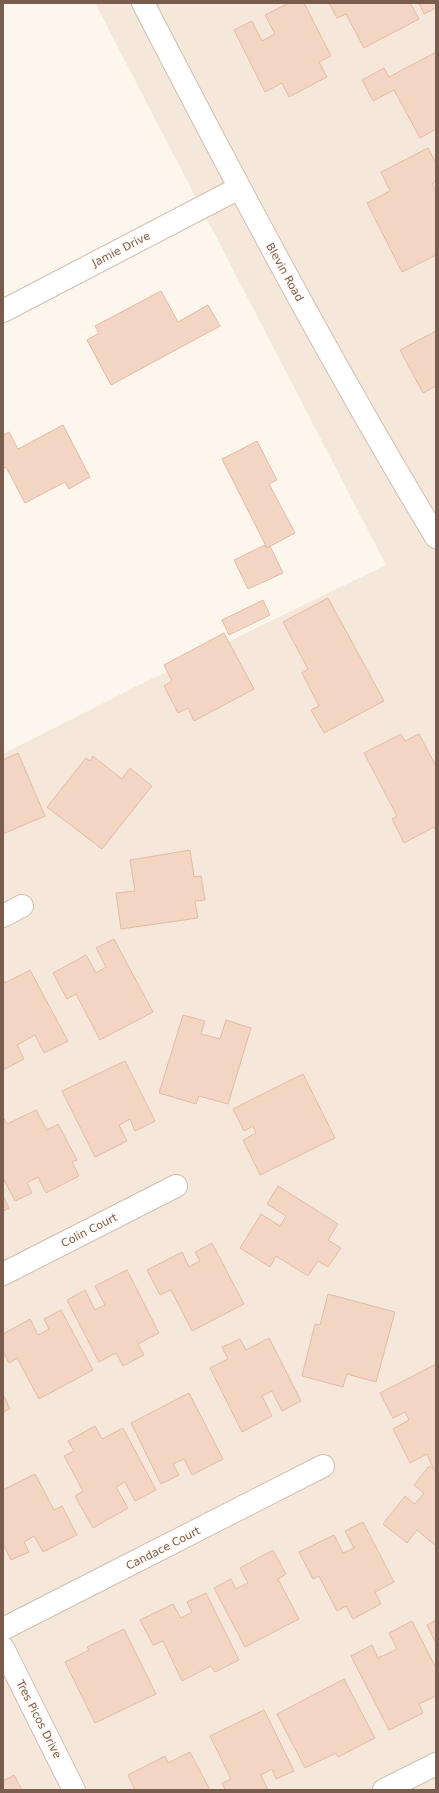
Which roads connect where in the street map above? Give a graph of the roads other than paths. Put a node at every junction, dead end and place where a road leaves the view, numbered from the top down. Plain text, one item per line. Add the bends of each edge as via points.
1 (150, 6) edge
2 (239, 188) junction
3 (3, 310) edge
4 (436, 537) edge
5 (22, 906) dead end
6 (3, 916) edge
7 (176, 1186) dead end
8 (3, 1274) edge
9 (323, 1466) dead end
10 (3, 1630) edge
11 (3, 1648) edge
12 (436, 1764) edge
13 (74, 1790) edge
14 (384, 1790) edge

1 - 2 street, Blevin Road
2 - 3 street, Jamie Drive
2 - 4 street, Blevin Road via 378,441
5 - 6 street
7 - 8 street, Colin Court
9 - 10 street, Candace Court
11 - 13 street, Tres Picos Drive
12 - 14 street

